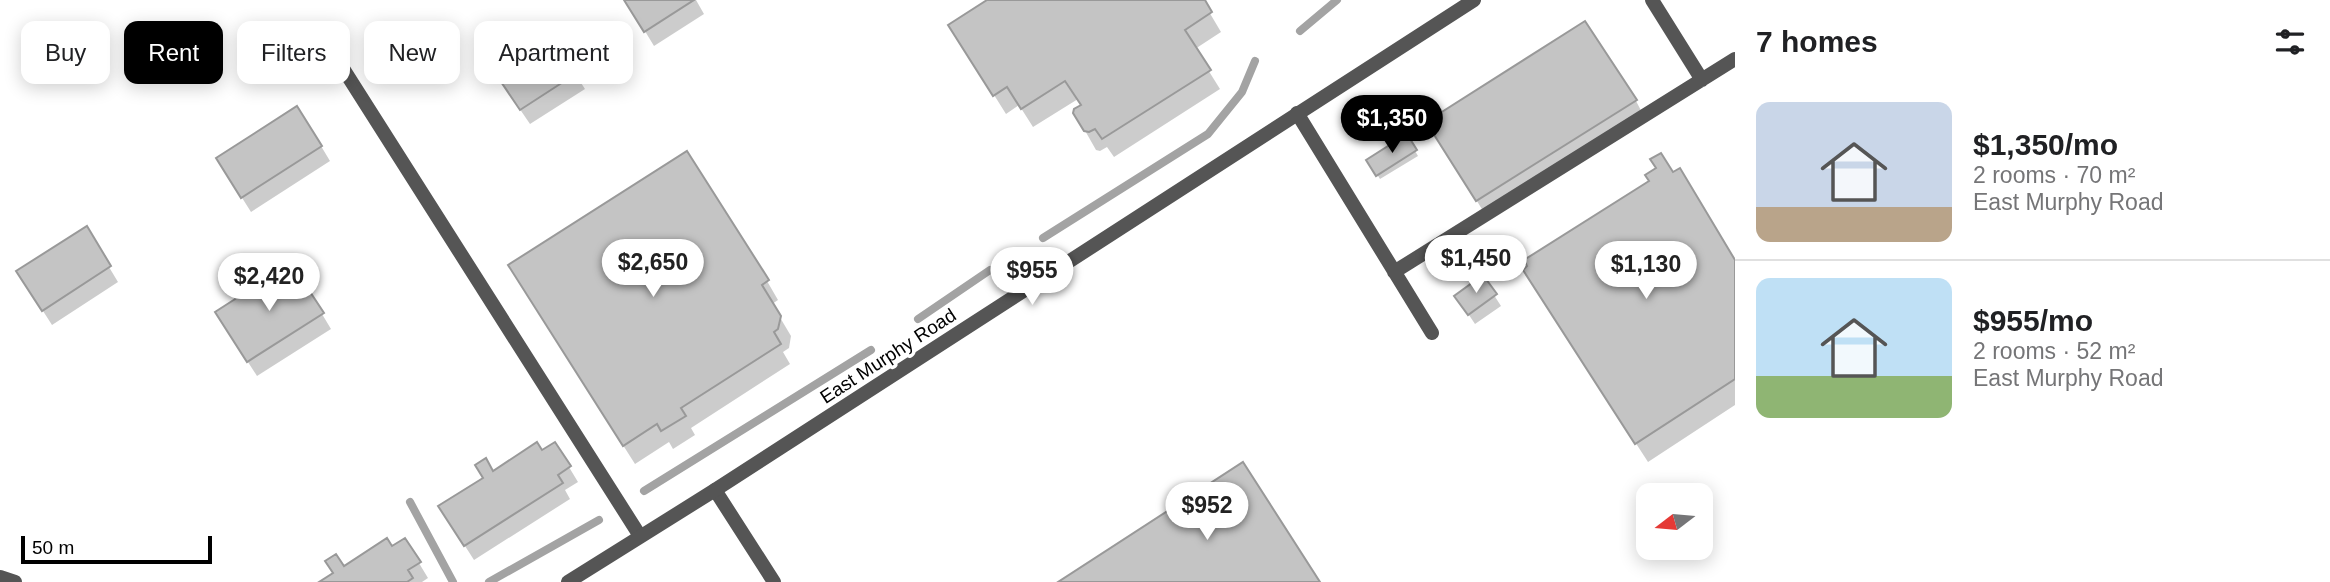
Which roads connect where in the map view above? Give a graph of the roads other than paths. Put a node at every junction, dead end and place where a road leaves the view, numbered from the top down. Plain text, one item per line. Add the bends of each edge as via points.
1 (1474, 0) edge
2 (1652, 0) edge
3 (1735, 59) edge
4 (350, 79) edge
5 (1702, 80) junction
6 (1297, 113) junction
7 (1394, 272) junction
8 (1432, 333) dead end
9 (715, 490) junction
10 (640, 536) junction
11 (0, 577) edge
12 (15, 582) edge
13 (568, 582) edge
14 (774, 582) edge

1 - 6 street, East Murphy Road
2 - 5 street
3 - 5 street
4 - 10 street
5 - 7 street
6 - 7 street
6 - 9 street, East Murphy Road
7 - 8 street
9 - 10 street, East Murphy Road
9 - 14 street
10 - 13 street, East Murphy Road
11 - 12 street

